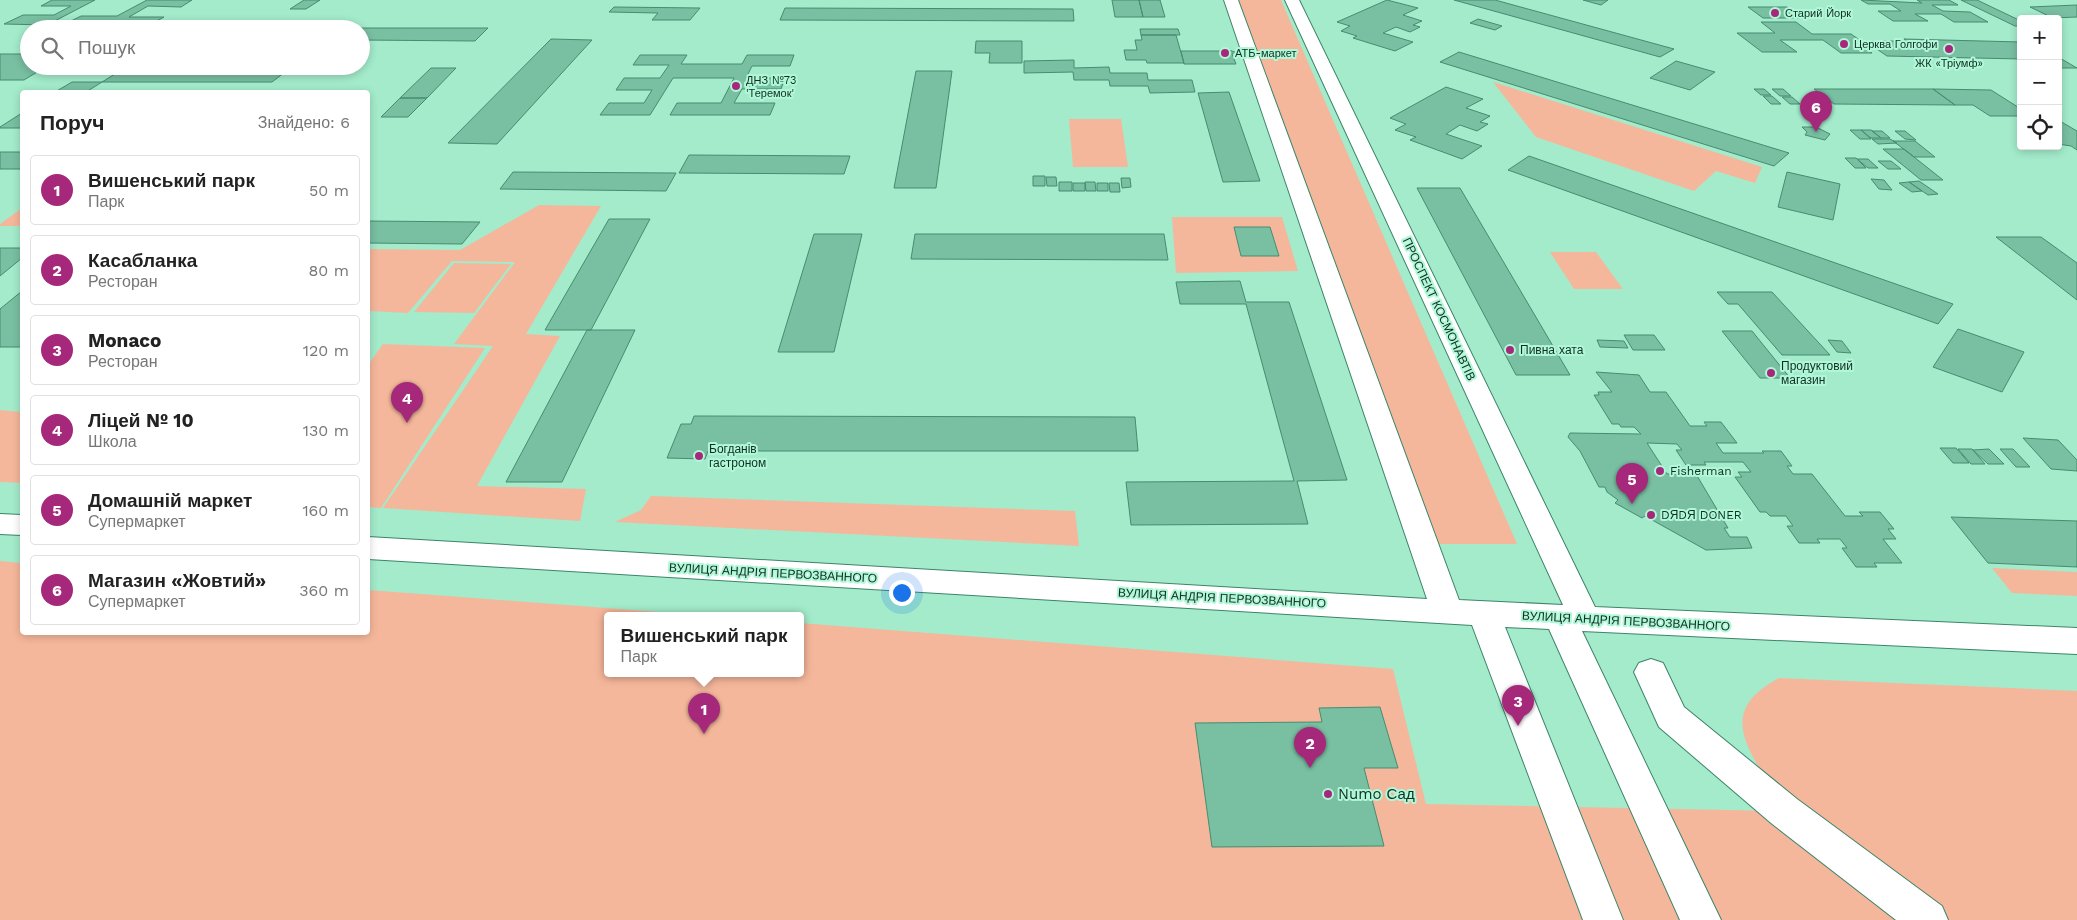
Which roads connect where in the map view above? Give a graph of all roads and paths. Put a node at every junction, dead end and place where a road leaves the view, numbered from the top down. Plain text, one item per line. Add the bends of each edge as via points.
1 (1231, 0) edge
2 (1292, 0) edge
3 (0, 524) edge
4 (20, 525) edge
5 (370, 548) edge
6 (1447, 612) junction
7 (1484, 614) junction
8 (1573, 618) junction
9 (2077, 641) edge
10 (1651, 672) dead end
11 (1603, 920) edge
12 (1701, 920) edge
13 (1928, 920) edge

1 - 6 street
2 - 8 street, ПРОСПЕКТ КОСМОНАВТІВ
3 - 4 street
5 - 6 street, ВУЛИЦЯ АНДРІЯ ПЕРВОЗВАННОГО
6 - 7 street, ВУЛИЦЯ АНДРІЯ ПЕРВОЗВАННОГО
7 - 8 street, ВУЛИЦЯ АНДРІЯ ПЕРВОЗВАННОГО
7 - 11 street
8 - 9 street, ВУЛИЦЯ АНДРІЯ ПЕРВОЗВАННОГО
8 - 12 street, ПРОСПЕКТ КОСМОНАВТІВ
10 - 13 street via 1671,717 1784,811

